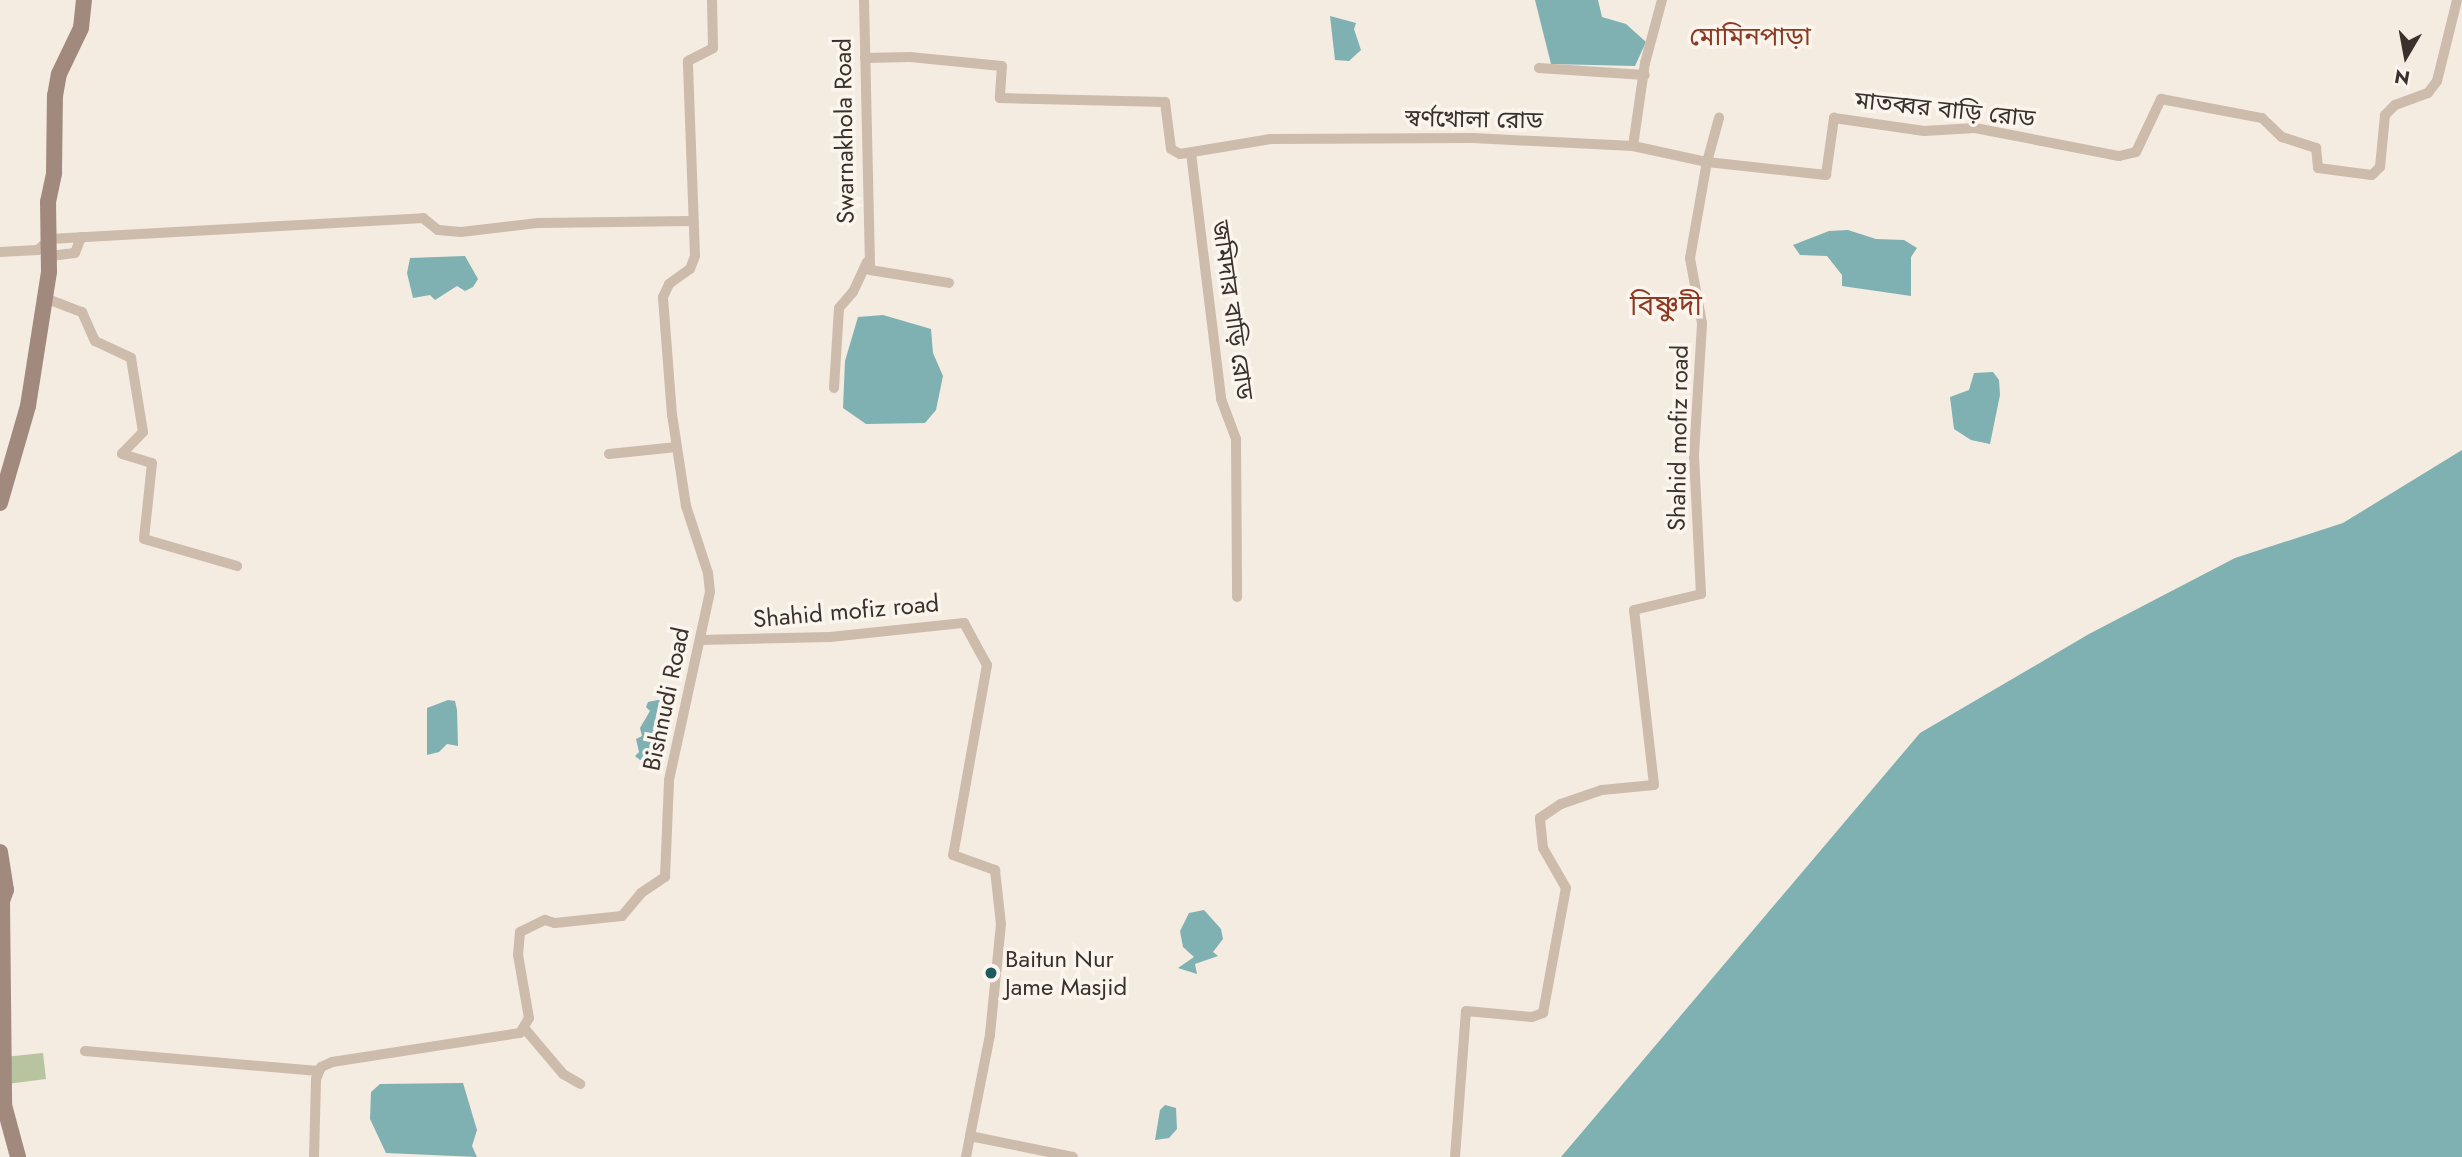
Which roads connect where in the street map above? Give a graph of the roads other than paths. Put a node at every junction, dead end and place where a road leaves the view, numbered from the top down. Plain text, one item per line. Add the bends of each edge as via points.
1 (84, 0) edge
2 (712, 0) edge
3 (864, 0) edge
4 (1662, 0) edge
5 (2456, 0) edge
6 (865, 58) junction
7 (1539, 68) dead end
8 (1645, 75) junction
9 (1719, 118) dead end
10 (1633, 146) junction
11 (1191, 153) junction
12 (1707, 162) junction
13 (692, 222) junction
14 (81, 237) junction
15 (50, 239) junction
16 (0, 252) edge
17 (50, 256) junction
18 (867, 262) junction
19 (949, 283) dead end
20 (45, 298) junction
21 (834, 388) dead end
22 (677, 447) junction
23 (609, 454) dead end
24 (0, 503) edge
25 (237, 566) dead end
26 (1237, 597) dead end
27 (700, 640) junction
28 (0, 852) edge
29 (525, 1029) junction
30 (85, 1051) dead end
31 (318, 1071) junction
32 (580, 1084) dead end
33 (970, 1136) junction
34 (18, 1157) edge
35 (314, 1157) edge
36 (966, 1157) edge
37 (1073, 1157) edge
38 (1455, 1157) edge

1 - 15 street via 80,28 62,65 55,96
2 - 13 street, Bishnudi Road via 712,48 688,61
3 - 6 street, Swarnakhola Road
4 - 8 street
5 - 12 street, মাতব্বর বাড়ি রোড via 2437,81 2428,93 2395,105 2385,115 2380,167 2372,175 2318,168 2316,148 2281,137 2262,118 2161,99 2136,152 2119,156 1975,128 1924,131 1833,118 1826,175
6 - 11 street via 910,57 1002,66 1000,98 1166,102 1171,149
6 - 18 street, Swarnakhola Road
7 - 8 street
8 - 10 street
9 - 12 street
10 - 11 street, স্বর্ণখোলা রোড via 1474,138 1271,139
10 - 12 street, স্বর্ণখোলা রোড
11 - 26 street, জমিদার বাড়ি রোড via 1221,399 1236,439
12 - 38 street, Shahid mofiz road via 1690,258 1702,323 1694,455 1701,594 1634,610 1654,785 1594,792 1540,818 1543,848 1566,888 1543,1013 1532,1017 1466,1011
13 - 14 street via 538,223 461,232 438,230 423,218
13 - 22 street, Bishnudi Road via 693,264 669,284 663,297
14 - 15 street
14 - 17 street via 75,253
15 - 16 street via 38,250
15 - 17 street
17 - 20 street
18 - 19 street via 870,270
18 - 21 street via 853,292 839,308
20 - 24 street via 28,407
20 - 25 street via 82,312 95,341 131,358 143,432 122,454 152,463 144,539
22 - 23 street
22 - 27 street, Bishnudi Road via 686,506 708,573 710,592
27 - 29 street, Bishnudi Road via 669,779 665,877 641,893 622,916 555,923 545,920 520,932 518,955 529,1018
27 - 33 street, Shahid mofiz road via 820,637 964,623 974,641 987,665 953,855 995,870 1001,924 990,1035
28 - 34 street via 6,890 2,901 4,1105
29 - 31 street via 332,1062
29 - 32 street via 564,1074
30 - 31 street
31 - 35 street
33 - 36 street
33 - 37 street

